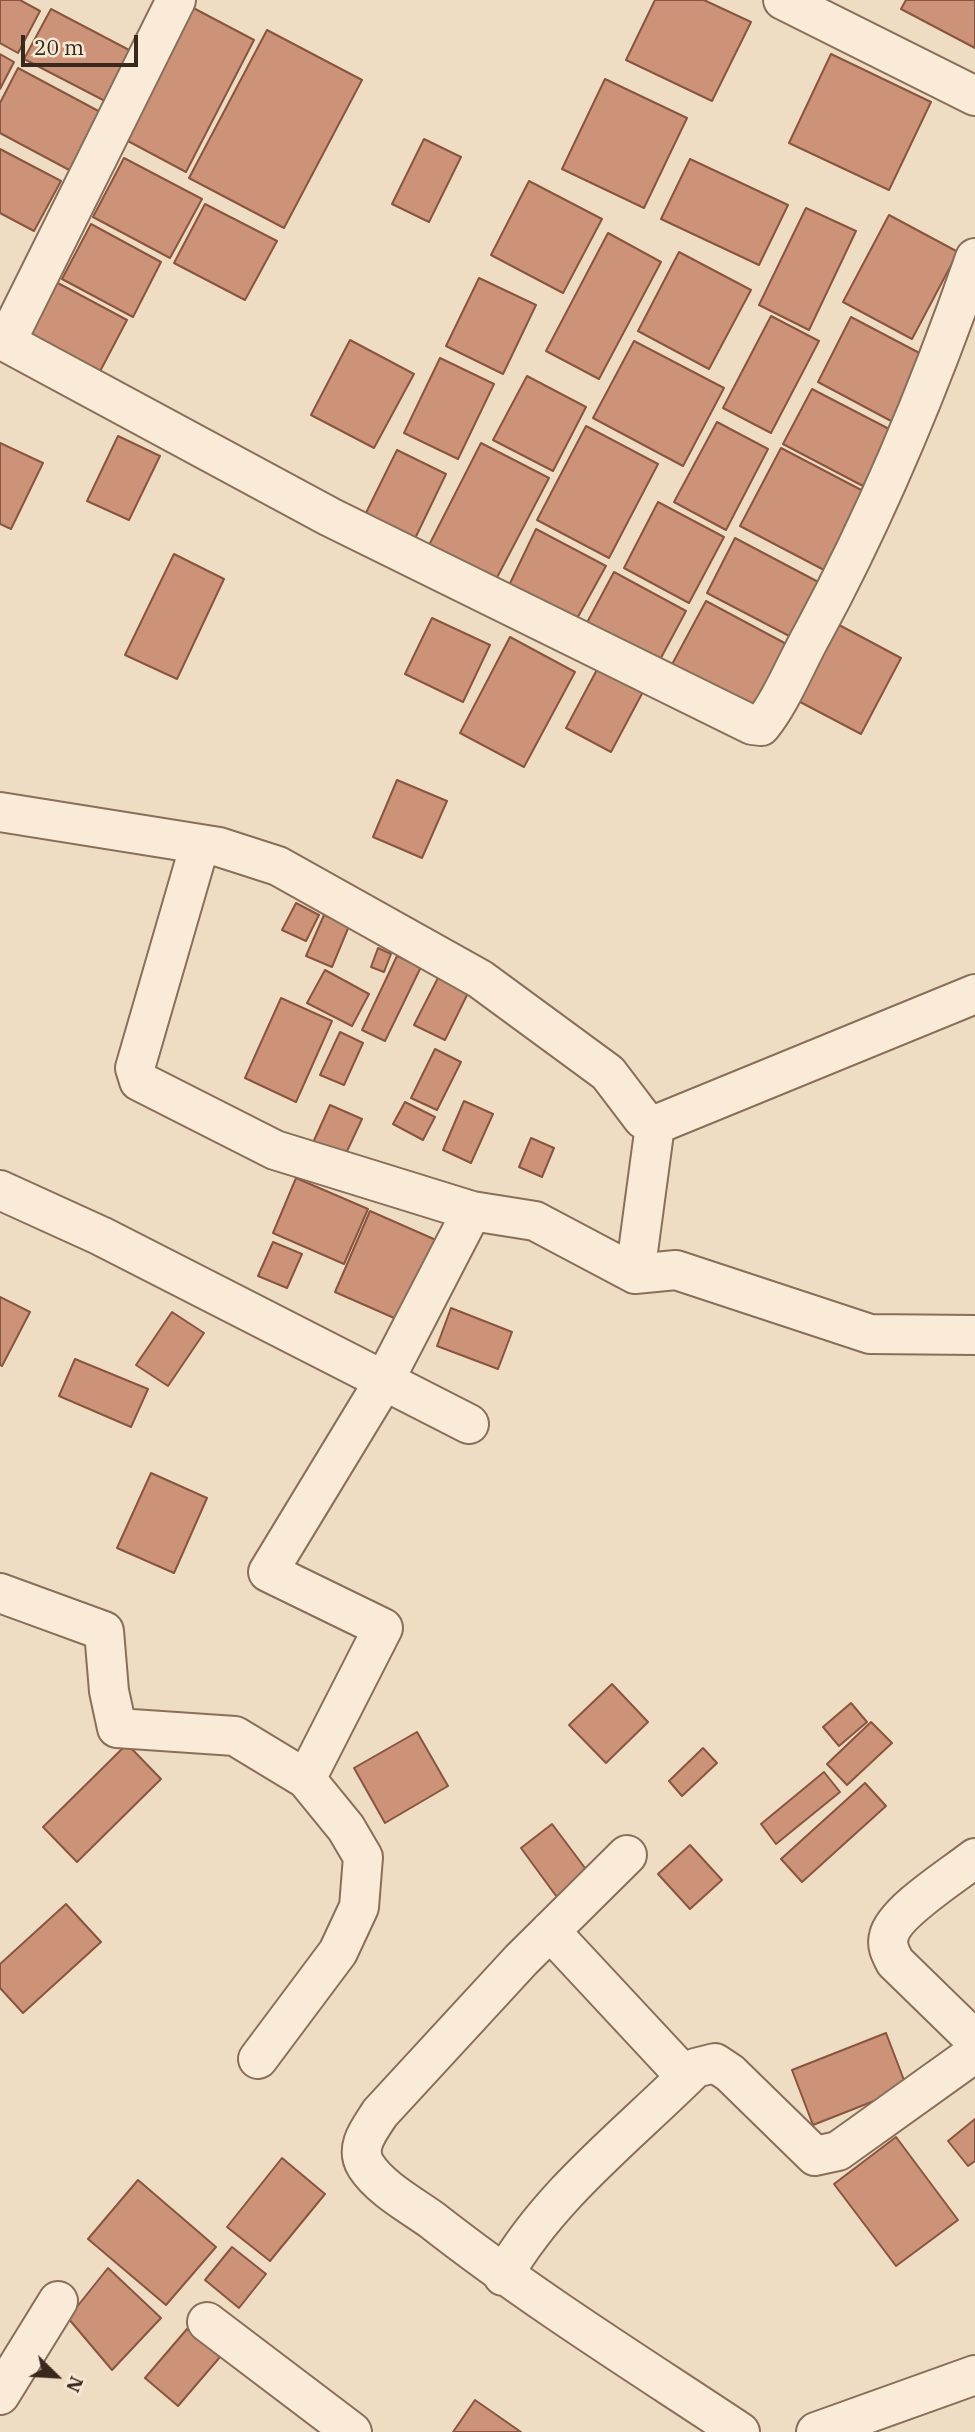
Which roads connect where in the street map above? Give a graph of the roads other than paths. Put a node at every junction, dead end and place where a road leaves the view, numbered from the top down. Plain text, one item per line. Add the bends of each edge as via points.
1 (176, 0) edge
2 (783, 0) edge
3 (975, 96) edge
4 (975, 258) edge
5 (3, 341) edge
6 (0, 811) edge
7 (200, 844) junction
8 (975, 994) edge
9 (655, 1125) junction
10 (0, 1190) edge
11 (472, 1211) junction
12 (635, 1274) junction
13 (975, 1335) edge
14 (384, 1381) junction
15 (469, 1424) dead end
16 (0, 1592) edge
17 (306, 1779) junction
18 (627, 1855) dead end
19 (975, 1858) edge
20 (550, 1931) junction
21 (975, 2039) edge
22 (975, 2053) edge
23 (258, 2059) dead end
24 (686, 2077) junction
25 (503, 2276) junction
26 (58, 2301) dead end
27 (207, 2322) dead end
28 (975, 2375) edge
29 (0, 2395) edge
30 (352, 2432) edge
31 (740, 2432) edge
32 (816, 2432) edge

1 - 5 street
2 - 3 street
4 - 5 street via 894,470 846,572 761,726 330,517
6 - 7 street
7 - 9 street via 278,866 480,979 608,1073 643,1119
7 - 11 street via 135,1068 139,1081 275,1150
8 - 9 street
9 - 12 street
10 - 14 street via 101,1236
11 - 12 street via 535,1220
11 - 14 street
12 - 13 street via 676,1270 870,1334
14 - 15 street
14 - 17 street via 268,1572 383,1628
16 - 17 street via 104,1631 117,1728 235,1736
17 - 23 street via 363,1857 359,1906 338,1952
18 - 20 street
19 - 21 street via 897,1920 888,1949 895,1962
20 - 24 street
20 - 25 street via 380,2113 361,2150 366,2166 385,2185
22 - 24 street via 838,2151 815,2156 715,2063 695,2068
24 - 25 street via 572,2187 516,2253
25 - 31 street
26 - 29 street
27 - 30 street
28 - 32 street

